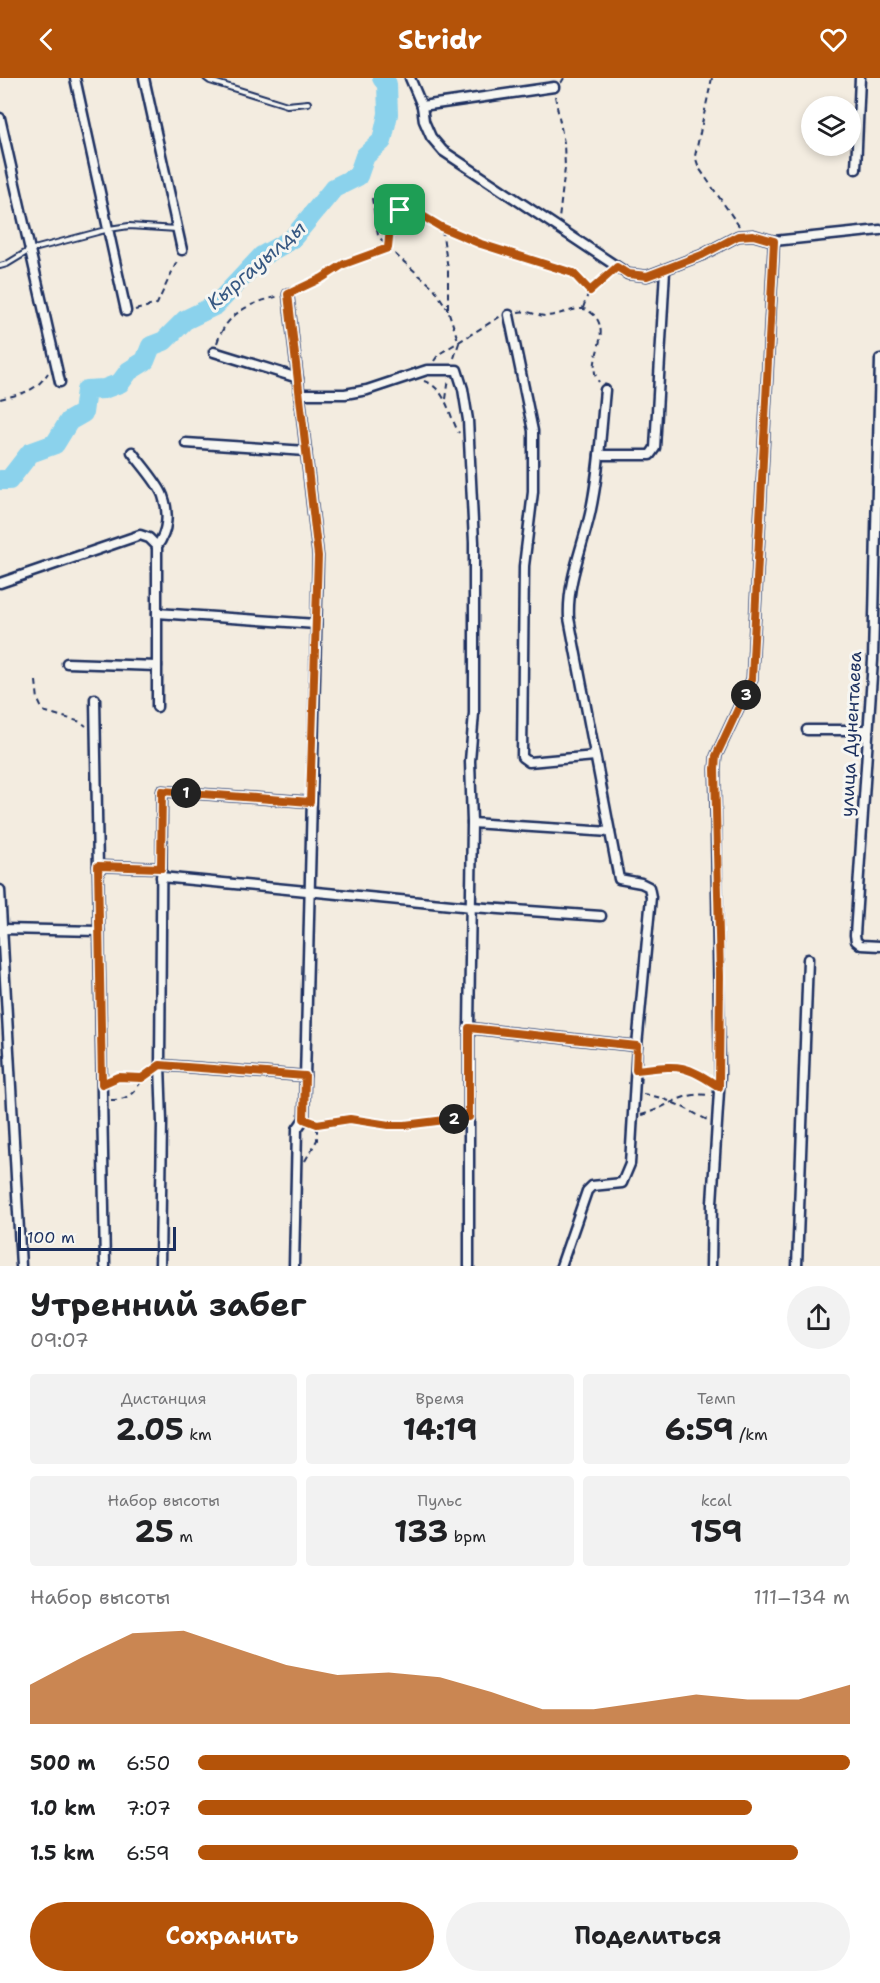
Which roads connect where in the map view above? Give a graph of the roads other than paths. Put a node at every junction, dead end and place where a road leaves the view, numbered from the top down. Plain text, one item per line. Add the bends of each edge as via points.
1 (75, 78) edge
2 (144, 78) edge
3 (206, 78) edge
4 (410, 78) edge
5 (860, 78) edge
6 (554, 87) road end
7 (308, 103) dead end
8 (422, 106) junction
9 (0, 118) edge
10 (856, 169) dead end
11 (177, 229) junction
12 (109, 230) junction
13 (880, 230) edge
14 (774, 241) junction
15 (30, 250) junction
16 (182, 250) road end
17 (0, 266) edge
18 (665, 270) junction
19 (288, 294) road end
20 (126, 311) road end
21 (509, 315) road end
22 (214, 352) road end
23 (880, 359) edge
24 (298, 378) junction
25 (60, 382) dead end
26 (605, 390) road end
27 (300, 394) junction
28 (186, 443) dead end
29 (306, 451) junction
30 (132, 452) dead end
31 (599, 455) junction
32 (158, 546) junction
33 (0, 583) edge
34 (157, 613) junction
35 (316, 624) junction
36 (67, 663) dead end
37 (157, 666) junction
38 (95, 699) dead end
39 (157, 707) dead end
40 (807, 730) dead end
41 (868, 730) junction
42 (595, 756) junction
43 (310, 802) junction
44 (472, 823) junction
45 (610, 832) junction
46 (98, 866) junction
47 (161, 872) junction
48 (0, 890) edge
49 (309, 892) junction
50 (472, 907) junction
51 (602, 916) dead end
52 (2, 929) junction
53 (99, 931) junction
54 (880, 946) edge
55 (808, 959) dead end
56 (469, 1028) junction
57 (637, 1046) junction
58 (160, 1065) junction
59 (305, 1076) junction
60 (21, 1266) edge
61 (105, 1266) edge
62 (160, 1266) edge
63 (294, 1266) edge
64 (469, 1266) edge
65 (561, 1266) edge
66 (711, 1266) edge
67 (797, 1266) edge

1 - 12 street
2 - 11 street
3 - 7 lane via 287,105
4 - 8 street
5 - 10 street
6 - 8 street
8 - 18 street via 424,122 443,151 628,274 647,276
9 - 15 street
11 - 12 lane via 129,226
11 - 16 street
12 - 15 lane
12 - 20 street
13 - 14 street
14 - 18 street via 753,235 738,236
14 - 66 street via 752,679 716,756 715,769 719,1097
15 - 17 lane
15 - 25 street
18 - 31 street via 655,448 650,455
19 - 24 street
21 - 42 street via 533,431 533,492 524,566 522,757 529,762
22 - 24 street
23 - 41 street, улица Дунентаева
24 - 27 street
26 - 31 street
27 - 29 street
27 - 44 street via 345,394 427,370 456,370 468,420 474,542
28 - 29 street
29 - 35 street via 318,556
30 - 32 street via 163,495 167,522
31 - 42 street via 590,515 568,604
32 - 33 street via 140,535
32 - 34 street
34 - 35 street
34 - 37 street
35 - 43 street
36 - 37 street
37 - 39 street
38 - 46 street
40 - 41 street
41 - 54 street, улица Дунентаева via 855,935 861,945
42 - 45 street
43 - 47 street via 162,791
43 - 49 street
44 - 45 street
44 - 50 street
45 - 57 street via 619,879 649,887 651,897
46 - 47 street
46 - 53 street
47 - 49 street
47 - 58 street
48 - 52 street
49 - 50 street
49 - 59 street
50 - 51 street
50 - 56 street
52 - 53 street
52 - 60 street
53 - 61 street
55 - 67 street
56 - 57 street
56 - 64 street
57 - 65 street via 630,1164 622,1183 592,1186 587,1191
58 - 59 street
58 - 62 street
59 - 63 street via 304,1119 297,1129

